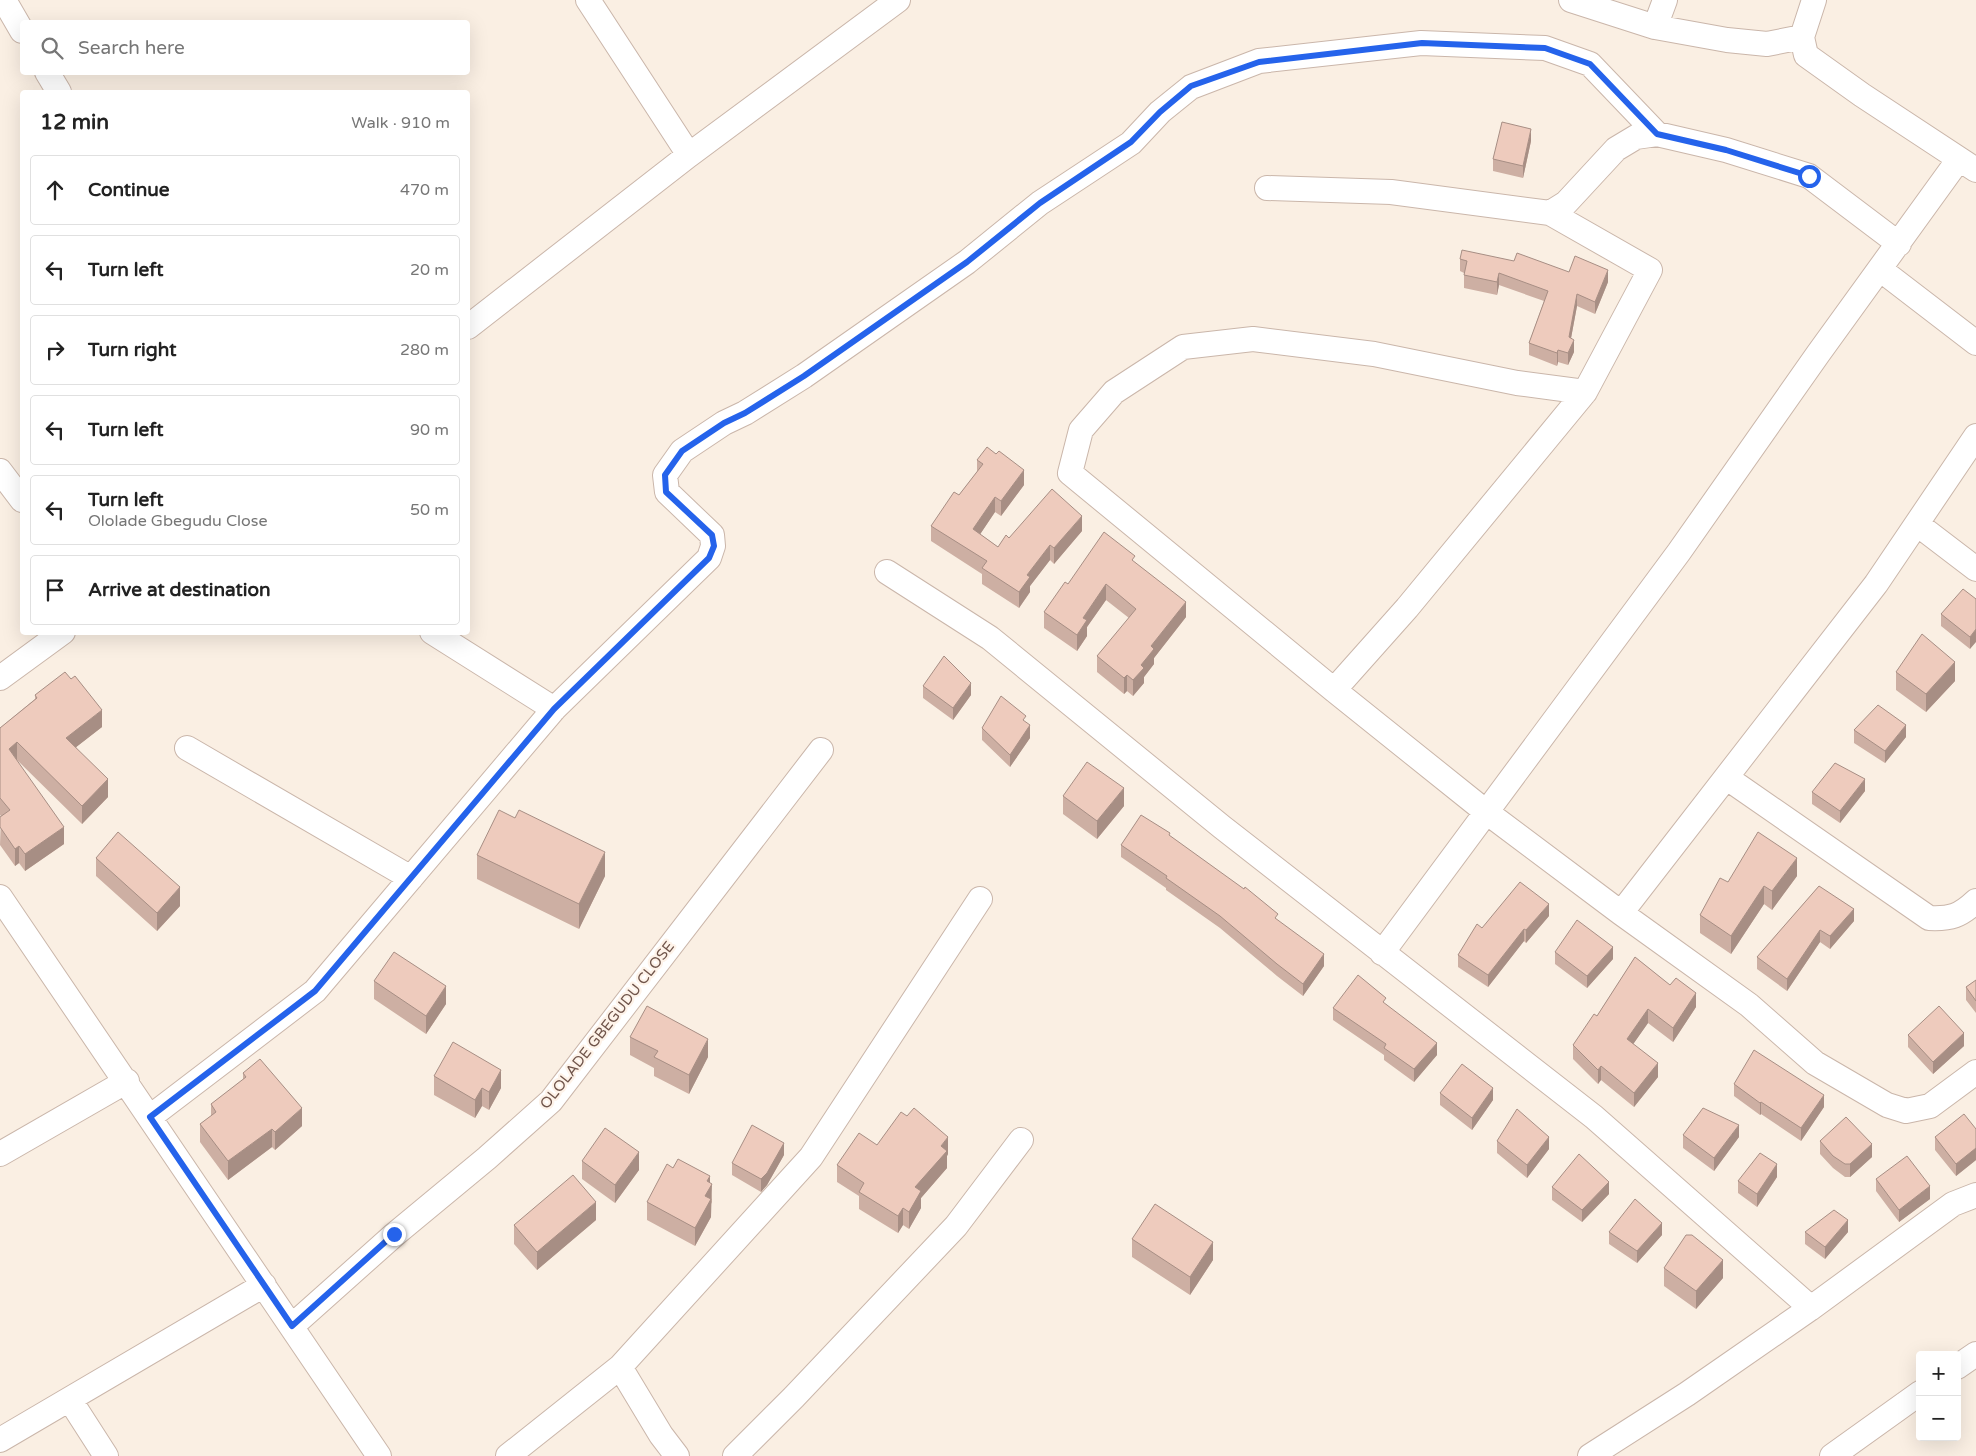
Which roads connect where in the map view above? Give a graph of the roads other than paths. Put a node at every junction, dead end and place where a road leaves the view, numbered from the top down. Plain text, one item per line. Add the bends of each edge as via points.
1 (4, 0) edge
2 (588, 0) edge
3 (898, 0) edge
4 (1571, 0) edge
5 (1665, 0) edge
6 (1831, 0) edge
7 (1808, 18) edge
8 (1655, 27) junction
9 (20, 28) edge
10 (49, 75) edge
11 (58, 90) edge
12 (1657, 134) junction
13 (689, 155) junction
14 (1968, 164) edge
15 (1267, 188) dead end
16 (1550, 213) junction
17 (1898, 244) junction
18 (1880, 270) junction
19 (470, 325) edge
20 (1976, 343) edge
21 (1585, 392) junction
22 (1976, 436) edge
23 (0, 471) edge
24 (20, 497) edge
25 (1917, 524) junction
26 (1976, 569) edge
27 (887, 572) dead end
28 (59, 635) edge
29 (437, 635) edge
30 (0, 678) edge
31 (1334, 690) junction
32 (554, 709) junction
33 (187, 748) dead end
34 (821, 750) dead end
35 (1726, 778) junction
36 (1485, 811) junction
37 (411, 878) junction
38 (0, 897) edge
39 (980, 899) dead end
40 (1976, 901) edge
41 (1621, 912) junction
42 (1382, 953) junction
43 (1976, 1072) edge
44 (127, 1081) junction
45 (150, 1117) junction
46 (1021, 1140) dead end
47 (0, 1154) edge
48 (1976, 1195) edge
49 (264, 1285) junction
50 (1812, 1308) junction
51 (292, 1326) junction
52 (1976, 1354) edge
53 (1961, 1364) edge
54 (620, 1367) junction
55 (1916, 1396) edge
56 (70, 1400) junction
57 (0, 1440) edge
58 (106, 1456) edge
59 (379, 1456) edge
60 (508, 1456) edge
61 (677, 1456) edge
62 (735, 1456) edge
63 (1590, 1456) edge
64 (1832, 1456) edge

1 - 9 street
2 - 13 street
3 - 13 street
4 - 8 street
5 - 8 street
6 - 7 street
7 - 8 street via 1767,44
7 - 14 street via 1806,55
10 - 11 street
12 - 16 street via 1636,137 1616,149 1566,203
12 - 17 street via 1726,150 1809,176
12 - 32 street via 1590,64 1545,48 1422,43 1259,62 1191,86 1131,142 1040,203 967,262 804,376 682,451 665,475 666,492 712,535 714,546 709,558
13 - 19 street
14 - 17 street
15 - 16 street via 1391,192
16 - 21 street via 1650,270
17 - 18 street
18 - 20 street
18 - 36 street via 1678,552
21 - 31 street via 1408,608
21 - 31 street via 1517,383 1374,354 1253,339 1183,347 1114,392 1081,430 1070,473
22 - 25 street
23 - 24 street
25 - 26 street
25 - 35 street via 1876,584
27 - 42 street via 990,638
28 - 30 street
29 - 32 street
31 - 36 street
32 - 37 street
33 - 37 street
34 - 51 street, OLOLADE GBEGUDU CLOSE via 551,1100
35 - 40 street via 1929,918 1947,919
35 - 41 street
36 - 41 street
36 - 42 street
37 - 45 street via 315,991
38 - 44 street
39 - 54 street via 811,1157
41 - 43 street via 1750,1005 1814,1063 1887,1105 1906,1111 1930,1106
42 - 50 street via 1594,1117
44 - 45 street
44 - 47 street
45 - 49 street
46 - 62 street via 956,1226
48 - 50 street via 1953,1204
49 - 51 street
49 - 56 street
50 - 63 street
51 - 59 street
52 - 53 street
54 - 60 street
54 - 61 street
55 - 64 street
56 - 57 street
56 - 58 street

